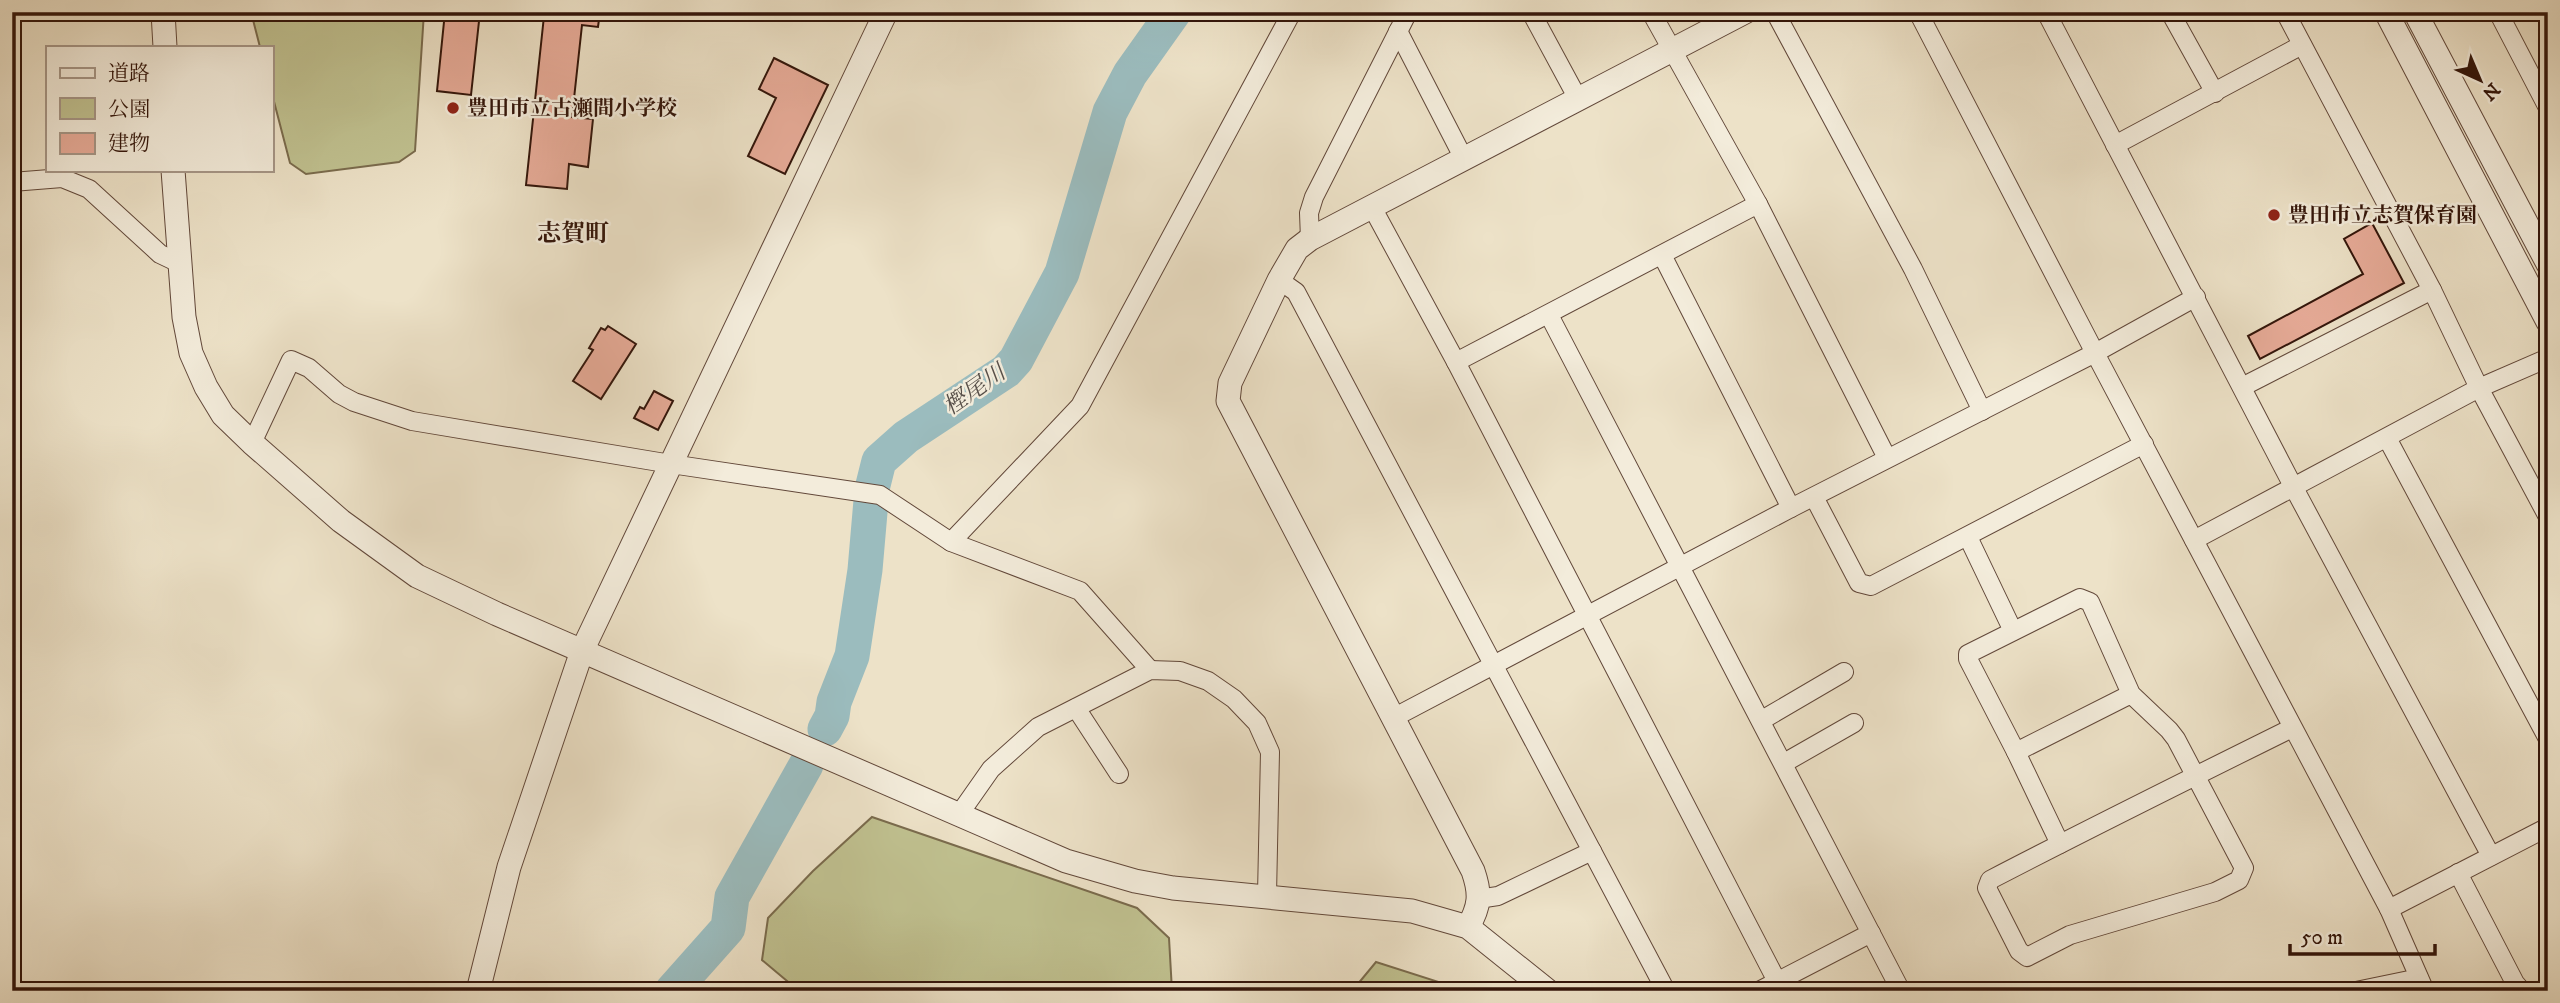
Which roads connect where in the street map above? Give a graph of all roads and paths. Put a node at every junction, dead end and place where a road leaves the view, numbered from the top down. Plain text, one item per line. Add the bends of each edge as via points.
1 (163, 12) edge
2 (886, 12) edge
3 (1293, 12) edge
4 (1408, 12) edge
5 (1531, 12) edge
6 (1651, 12) edge
7 (1745, 12) edge
8 (1775, 12) edge
9 (1918, 12) edge
10 (2046, 12) edge
11 (2170, 12) edge
12 (2285, 12) edge
13 (2386, 12) edge
14 (2415, 12) edge
15 (2498, 12) edge
16 (1398, 31) junction
17 (2302, 45) junction
18 (165, 46) edge
19 (1671, 50) junction
20 (2214, 93) junction
21 (1578, 99) junction
22 (2548, 108) edge
23 (2115, 145) junction
24 (1464, 159) junction
25 (173, 172) edge
26 (12, 182) edge
27 (1758, 204) junction
28 (1372, 207) junction
29 (1310, 239) junction
30 (1662, 255) junction
31 (181, 264) junction
32 (2548, 264) edge
33 (1279, 280) junction
34 (2432, 290) junction
35 (2196, 297) junction
36 (1549, 314) junction
37 (2548, 322) edge
38 (2095, 353) junction
39 (2548, 359) edge
40 (1456, 362) junction
41 (2242, 387) junction
42 (2479, 388) junction
43 (1982, 411) junction
44 (2387, 438) junction
45 (252, 443) junction
46 (2144, 444) junction
47 (1887, 458) junction
48 (671, 464) junction
49 (2294, 488) junction
50 (1814, 497) junction
51 (1791, 508) junction
52 (2548, 517) edge
53 (1968, 537) junction
54 (2194, 540) junction
55 (951, 542) junction
56 (1681, 567) junction
57 (1587, 615) junction
58 (2013, 631) junction
59 (582, 651) junction
60 (1493, 664) junction
61 (1150, 670) junction
62 (1844, 672) dead end
63 (2131, 694) junction
64 (1076, 708) junction
65 (2542, 712) edge
66 (1393, 718) junction
67 (1762, 720) junction
68 (1854, 723) dead end
69 (2292, 728) junction
70 (2548, 738) edge
71 (2016, 752) junction
72 (1784, 762) junction
73 (1119, 774) dead end
74 (2196, 776) junction
75 (958, 816) junction
76 (2548, 827) edge
77 (2060, 844) junction
78 (1592, 850) junction
79 (2491, 856) junction
80 (2458, 873) junction
81 (1267, 895) junction
82 (1478, 899) junction
83 (2389, 909) junction
84 (1468, 928) junction
85 (1871, 933) junction
86 (2422, 985) edge
87 (1780, 986) edge
88 (2548, 989) edge
89 (478, 991) edge
90 (1548, 991) edge
91 (1666, 991) edge
92 (1759, 991) edge
93 (1901, 991) edge
94 (2356, 991) edge
95 (2522, 991) edge
96 (2538, 991) edge

1 - 18 street
2 - 48 street
3 - 55 street via 1080,406
4 - 16 street
5 - 21 street
6 - 19 street
7 - 19 street
8 - 43 street via 1913,269
9 - 38 street
10 - 23 street
11 - 20 street
12 - 17 street
13 - 37 street
14 - 32 street
15 - 22 street
16 - 24 street
16 - 29 street via 1314,197 1308,213
17 - 20 street
17 - 34 street
19 - 21 street
19 - 27 street
20 - 23 street
21 - 24 street
23 - 35 street
24 - 28 street
25 - 31 street
26 - 31 street via 62,178 89,189 160,254
27 - 30 street
27 - 47 street
28 - 29 street
28 - 40 street
29 - 33 street via 1294,254
30 - 36 street
30 - 51 street
31 - 45 street via 191,353 223,415
33 - 60 street via 1296,292
33 - 66 street via 1238,363 1228,401
34 - 41 street
34 - 42 street
35 - 38 street
35 - 41 street
36 - 40 street
36 - 56 street
38 - 43 street
38 - 46 street
39 - 42 street
40 - 57 street
41 - 49 street
42 - 44 street
42 - 52 street
43 - 47 street
44 - 49 street
44 - 65 street
45 - 48 street via 291,360 309,368 339,394 401,418
45 - 59 street via 341,521 417,576
46 - 53 street
46 - 54 street
47 - 50 street
48 - 55 street via 880,495
48 - 59 street
49 - 54 street
49 - 79 street
50 - 51 street
50 - 53 street via 1859,583 1871,586
51 - 56 street
53 - 58 street
54 - 69 street
55 - 61 street via 1080,592
56 - 57 street
56 - 67 street
57 - 60 street
57 - 87 street
58 - 63 street via 2085,599
58 - 71 street via 1971,651 1968,659
59 - 75 street
59 - 89 street via 509,867
60 - 66 street
60 - 78 street
61 - 64 street
61 - 81 street via 1180,671 1208,681 1257,723 1270,752
62 - 67 street
63 - 71 street
63 - 74 street via 2169,730
64 - 73 street
64 - 75 street via 1038,727 991,769
65 - 70 street
66 - 82 street via 1473,871
67 - 72 street
68 - 72 street
69 - 74 street
69 - 83 street
71 - 77 street
72 - 85 street
74 - 77 street
74 - 77 street via 2244,868 2239,880 2215,892 2070,935 2028,957 2019,951 1987,888 1990,880
75 - 81 street via 1066,861 1135,881 1231,895
76 - 79 street
78 - 82 street via 1498,896
78 - 91 street
79 - 80 street
80 - 83 street
80 - 95 street
81 - 84 street via 1412,911
82 - 84 street via 1478,910
83 - 86 street
84 - 90 street
85 - 87 street
85 - 93 street
86 - 94 street
87 - 92 street
88 - 96 street

